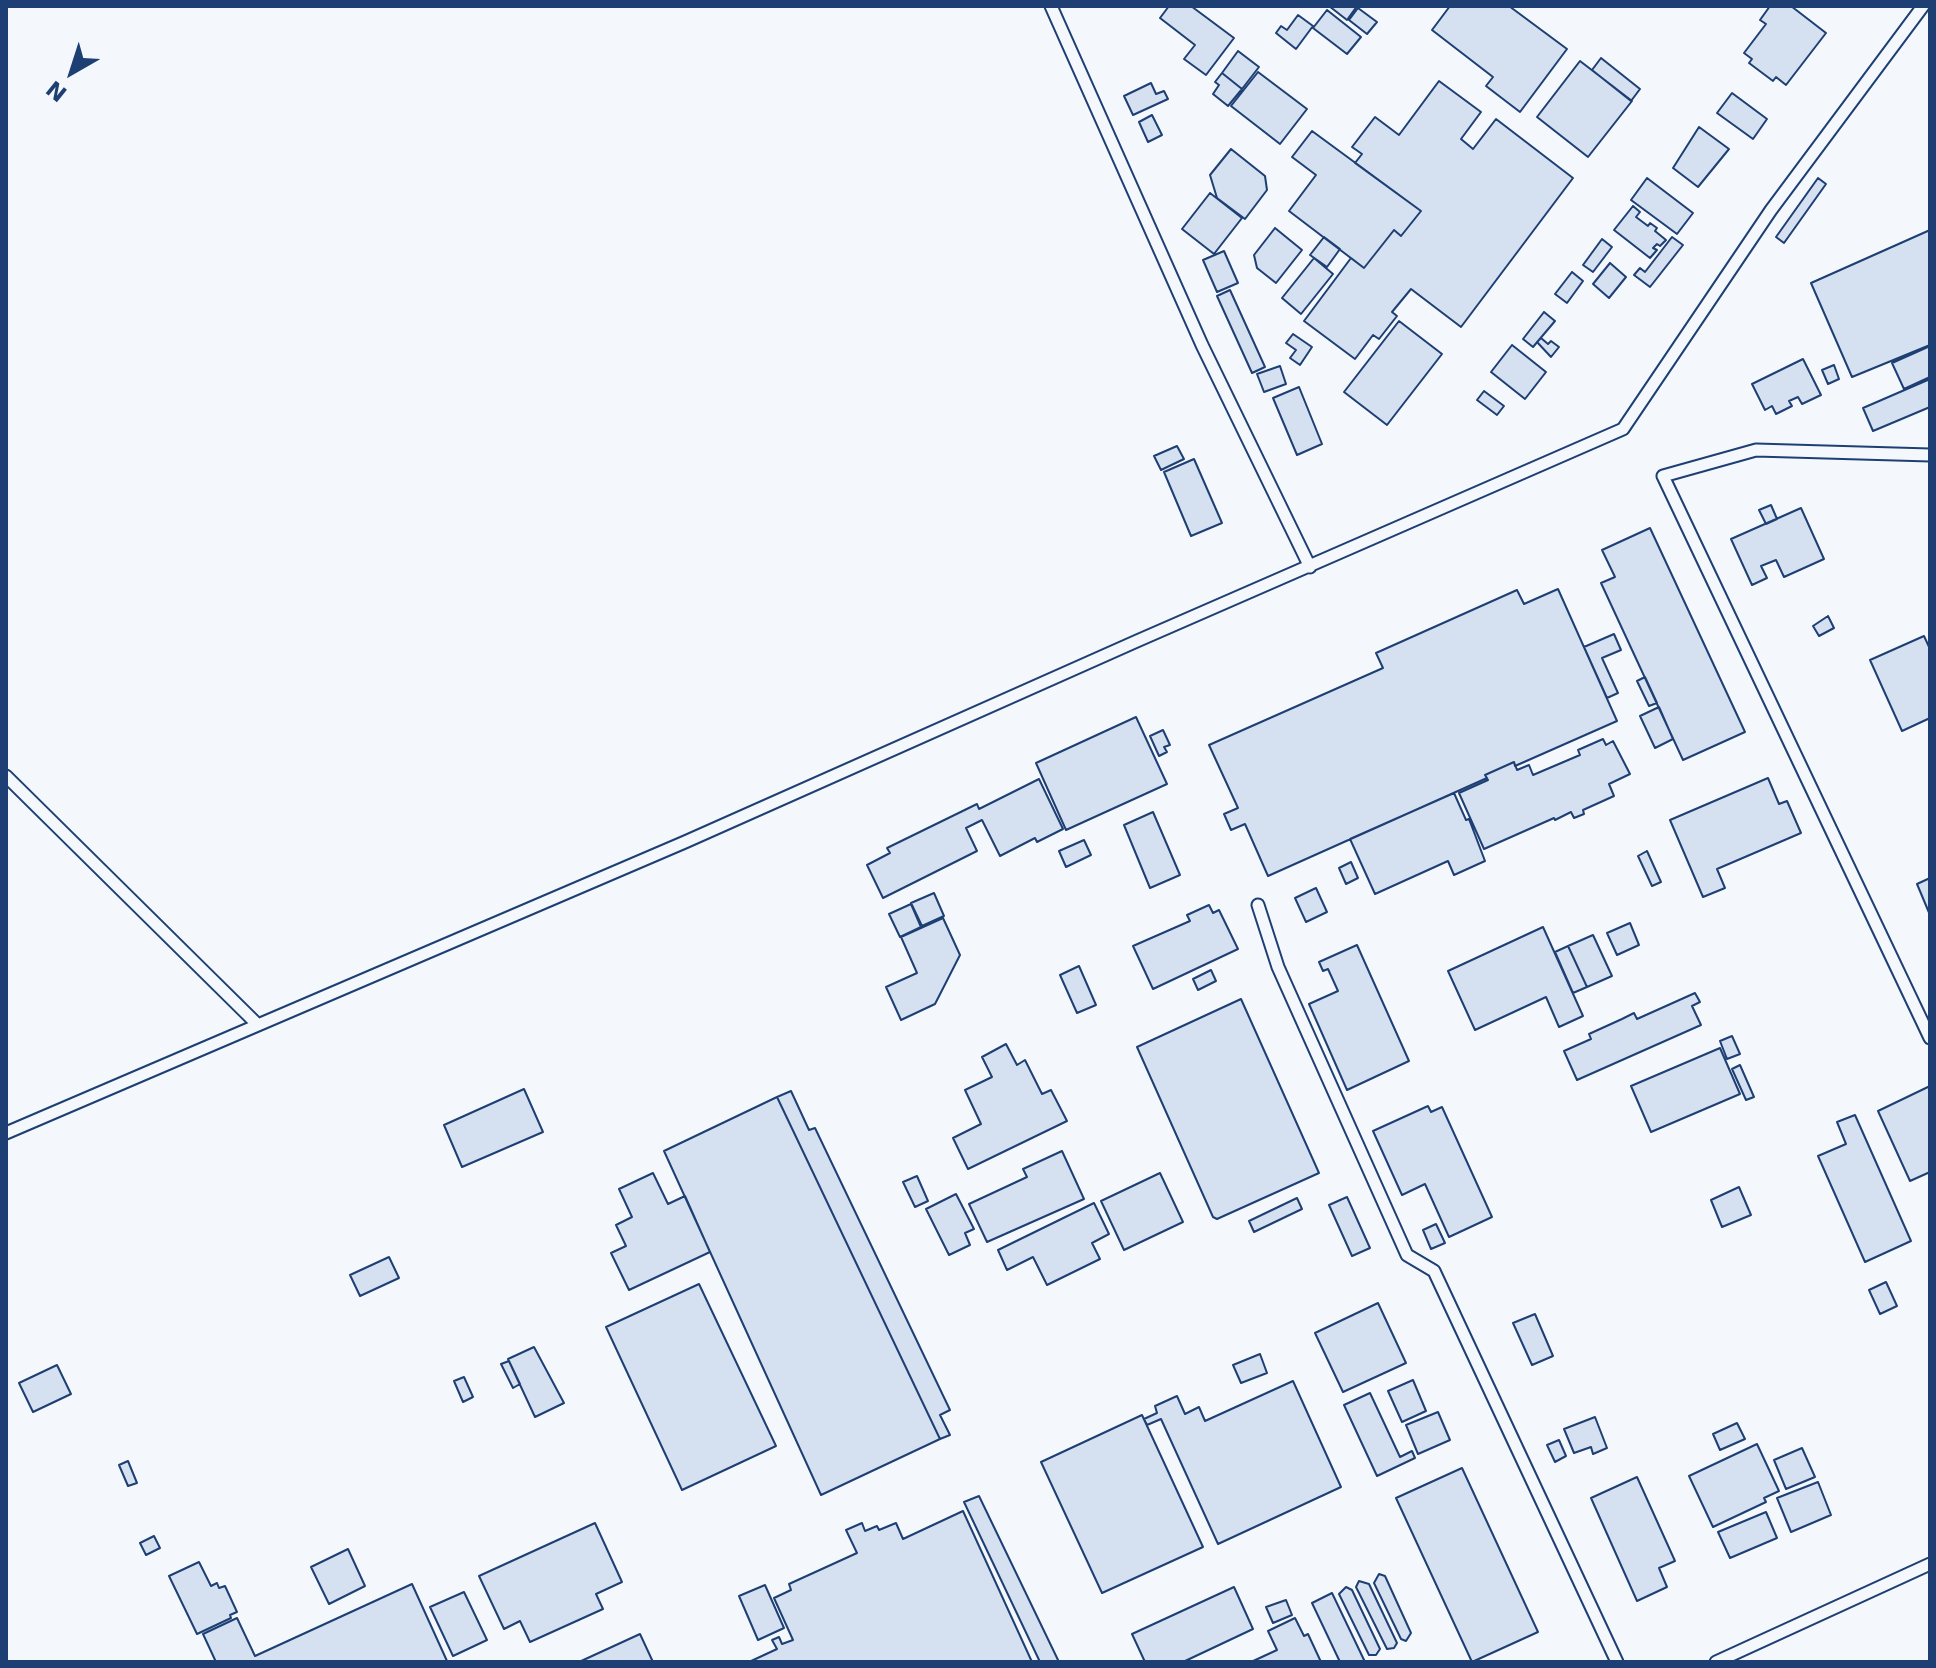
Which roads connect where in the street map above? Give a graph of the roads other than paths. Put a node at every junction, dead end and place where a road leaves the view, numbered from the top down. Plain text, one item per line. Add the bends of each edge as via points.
1 (1051, 6) edge
2 (1923, 6) edge
3 (1930, 455) edge
4 (1310, 567) junction
5 (6, 776) edge
6 (1258, 905) dead end
7 (257, 1024) junction
8 (1930, 1038) edge
9 (6, 1133) edge
10 (1930, 1564) edge
11 (1617, 1662) edge
12 (1716, 1662) edge

1 - 4 lane via 1202,345
2 - 4 lane via 1771,210 1623,429
3 - 8 lane via 1756,450 1663,476
4 - 7 lane
5 - 7 lane
6 - 11 lane via 1278,967 1407,1255 1434,1271
7 - 9 lane
10 - 12 lane

